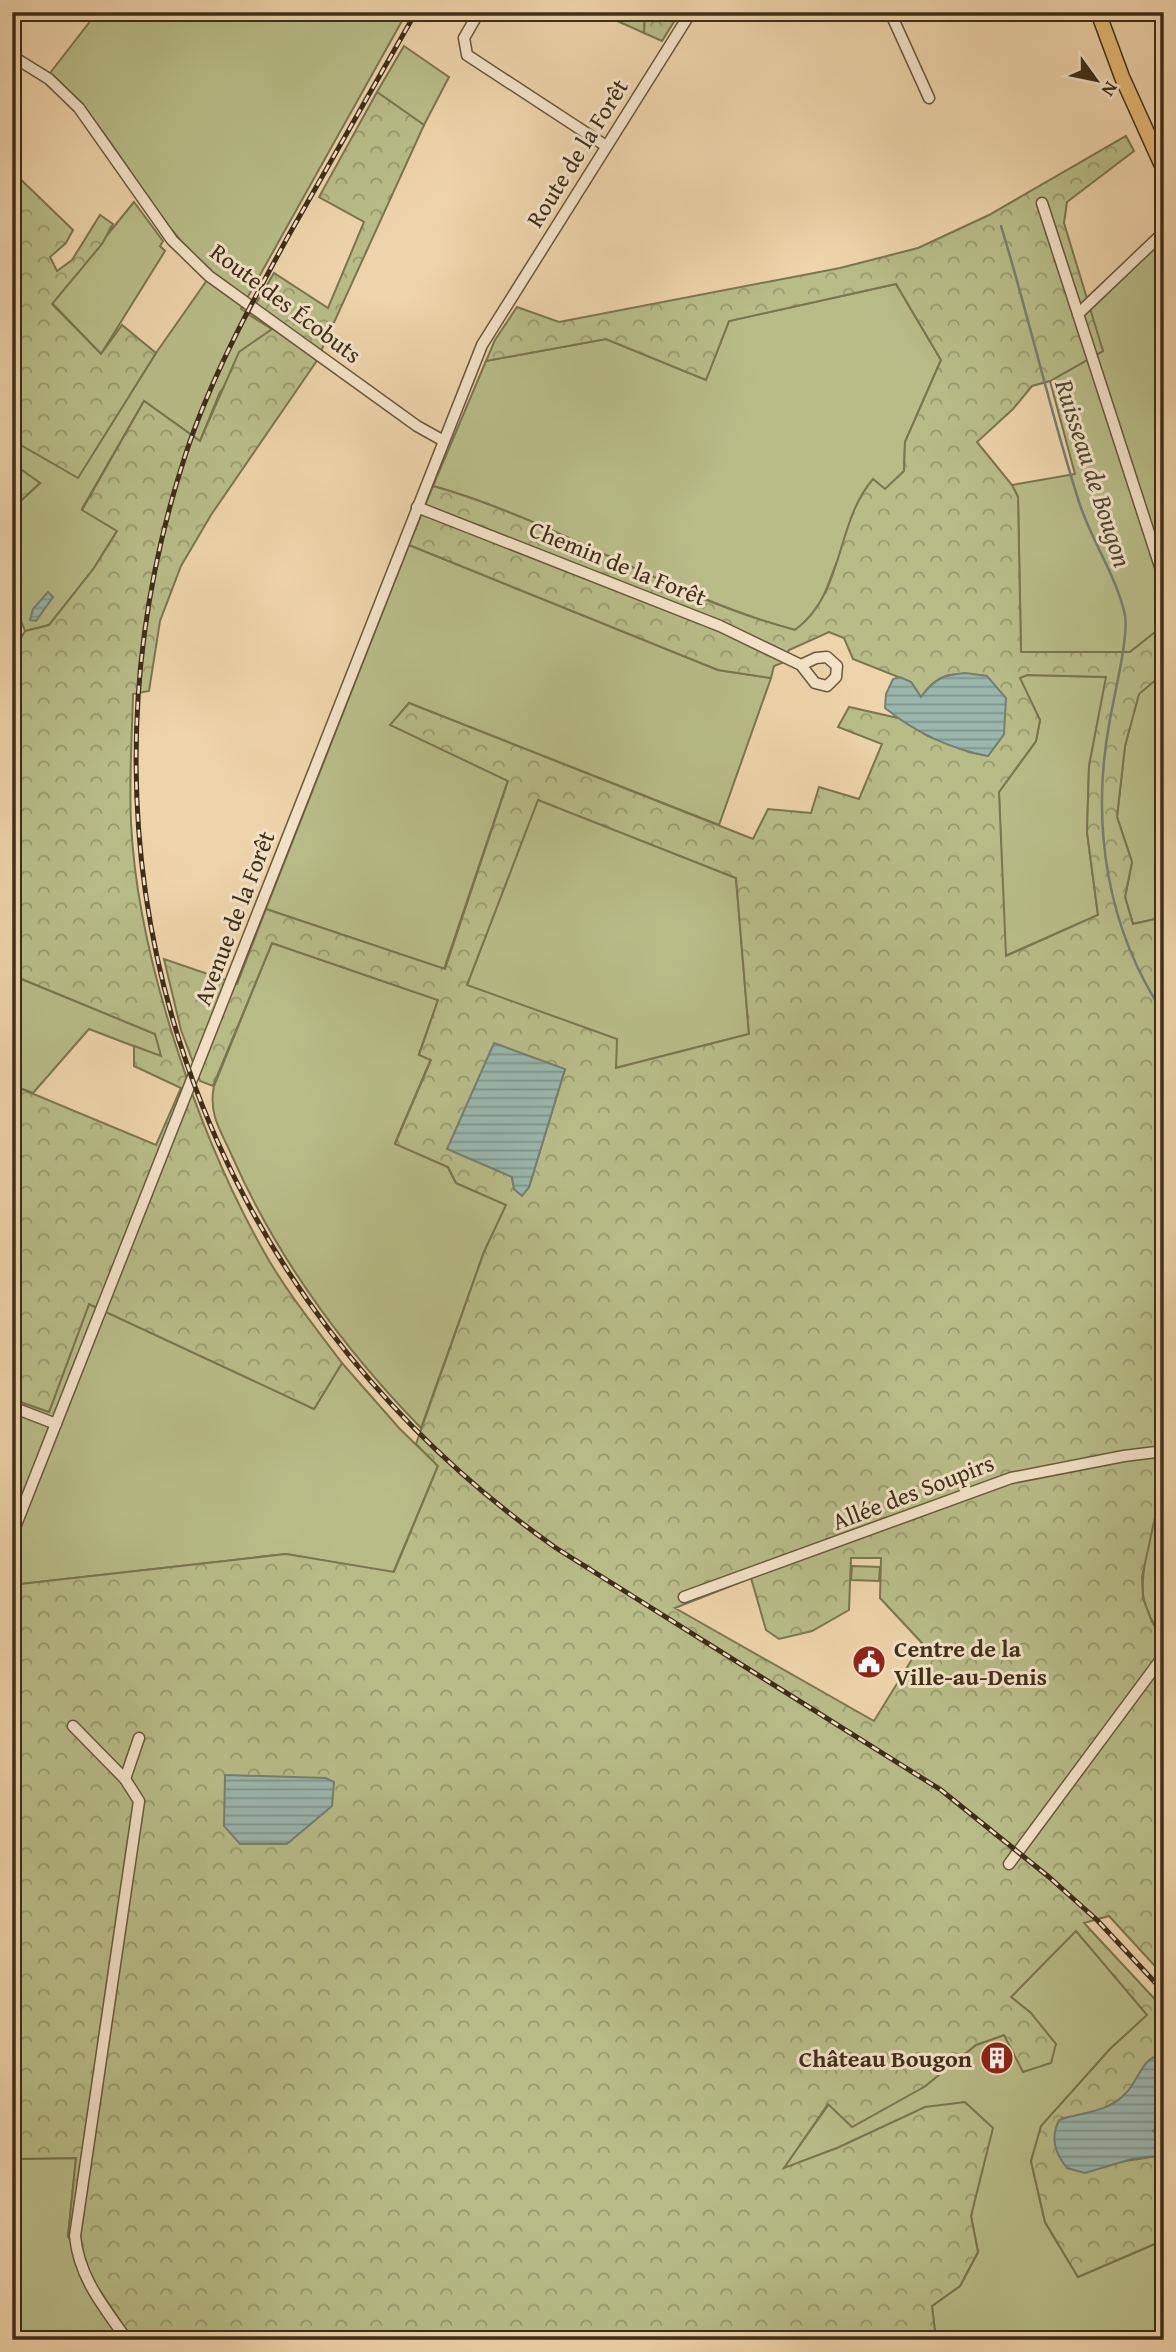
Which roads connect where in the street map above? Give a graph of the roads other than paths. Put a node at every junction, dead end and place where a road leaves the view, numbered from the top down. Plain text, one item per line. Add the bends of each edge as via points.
1 (480, 12) edge
2 (691, 12) edge
3 (890, 12) edge
4 (1098, 12) edge
5 (12, 57) edge
6 (929, 98) dead end
7 (606, 146) junction
8 (1164, 170) edge
9 (1042, 203) dead end
10 (1164, 232) edge
11 (1079, 314) junction
12 (498, 317) joint
13 (442, 440) junction
14 (417, 507) junction
15 (1164, 579) edge
16 (801, 664) dead end
17 (12, 1407) edge
18 (56, 1424) junction
19 (1164, 1451) edge
20 (12, 1535) edge
21 (684, 1597) dead end
22 (1164, 1655) edge
23 (73, 1726) dead end
24 (139, 1738) dead end
25 (125, 1779) junction
26 (1009, 1864) dead end
27 (127, 2340) edge

1 - 7 street via 464,38 467,55
2 - 7 street, Route de la Forêt
3 - 6 street
4 - 8 main road
5 - 13 street, Route des Écobuts via 49,79 79,108 172,240 209,276
7 - 12 street, Route de la Forêt
9 - 11 street
10 - 11 street
11 - 15 street
12 - 13 street, Avenue de la Forêt
13 - 14 street, Avenue de la Forêt
14 - 16 street, Chemin de la Forêt via 708,621
14 - 18 street, Avenue de la Forêt
17 - 18 street
18 - 20 street, Avenue de la Forêt
19 - 21 street, Allée des Soupirs via 1011,1478
22 - 26 street
23 - 25 street
24 - 25 street
25 - 27 street via 139,1801 75,2236 77,2258 88,2285

